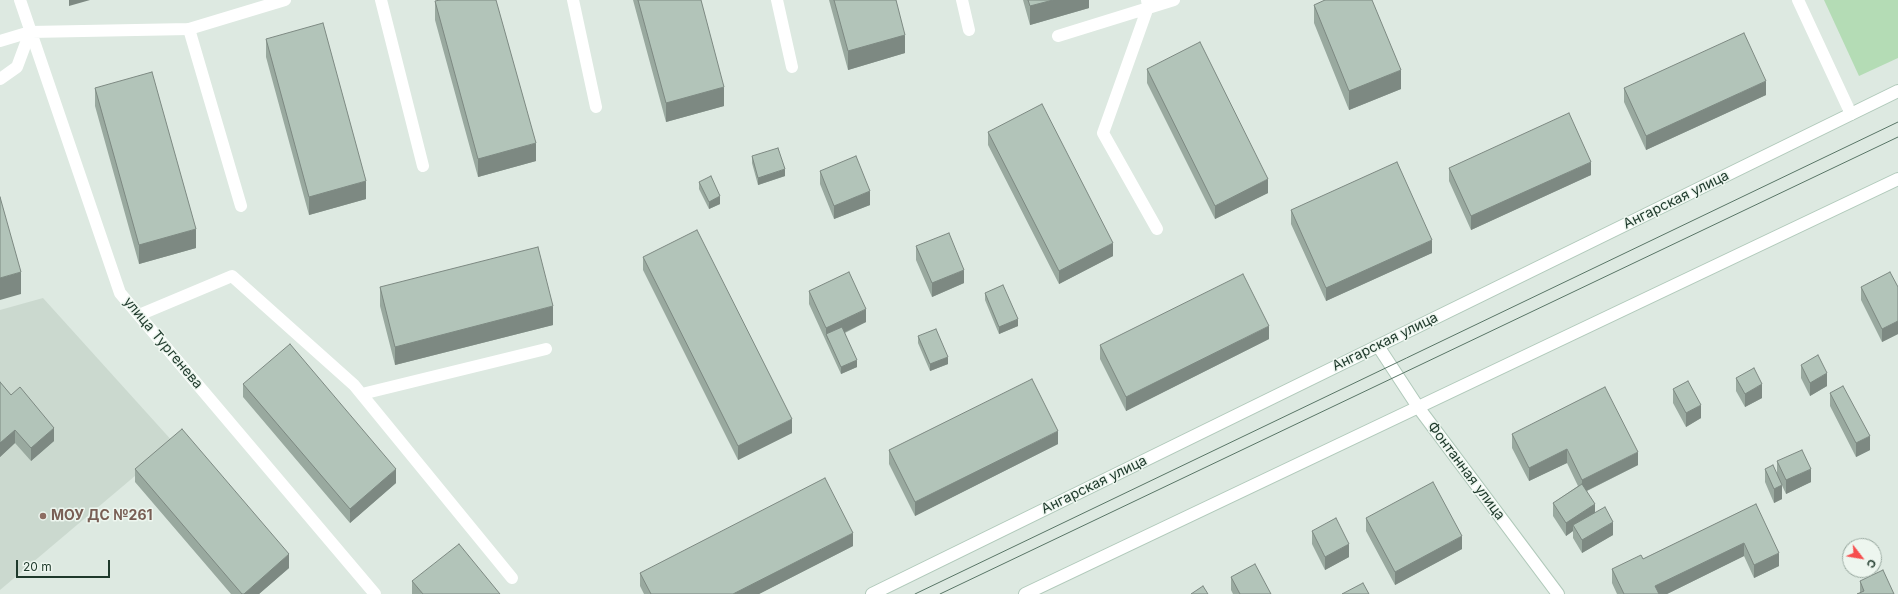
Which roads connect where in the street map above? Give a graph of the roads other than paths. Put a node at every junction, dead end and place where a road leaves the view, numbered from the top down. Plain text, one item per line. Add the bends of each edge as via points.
1 (20, 0) edge
2 (285, 0) edge
3 (381, 0) edge
4 (573, 0) edge
5 (777, 0) edge
6 (962, 0) edge
7 (1174, 0) edge
8 (1798, 0) edge
9 (1147, 4) edge
10 (189, 29) junction
11 (969, 30) dead end
12 (30, 32) junction
13 (1058, 36) dead end
14 (0, 41) edge
15 (792, 67) dead end
16 (0, 79) edge
17 (1898, 91) edge
18 (596, 108) dead end
19 (1851, 114) junction
20 (423, 166) dead end
21 (1898, 179) edge
22 (241, 206) dead end
23 (1157, 229) dead end
24 (139, 315) junction
25 (1378, 346) junction
26 (546, 349) dead end
27 (362, 394) junction
28 (1418, 407) junction
29 (512, 578) dead end
30 (374, 594) edge
31 (872, 594) edge
32 (1025, 594) edge
33 (1558, 594) edge

1 - 12 main road, улица Тургенева
2 - 10 main road
3 - 20 main road
4 - 18 main road
5 - 15 main road
6 - 11 main road
7 - 9 main road
8 - 19 main road
9 - 13 main road
9 - 23 main road via 1103,133
10 - 12 main road
10 - 22 main road
12 - 14 main road
12 - 16 main road via 17,67
12 - 24 main road, улица Тургенева via 120,293
17 - 19 main road, Ангарская улица
19 - 25 main road, Ангарская улица
21 - 28 main road
24 - 27 main road via 232,276
24 - 30 main road, улица Тургенева
25 - 28 main road, Фонтанная улица
25 - 31 main road, Ангарская улица
26 - 27 main road
27 - 29 main road
28 - 32 main road
28 - 33 main road, Фонтанная улица

